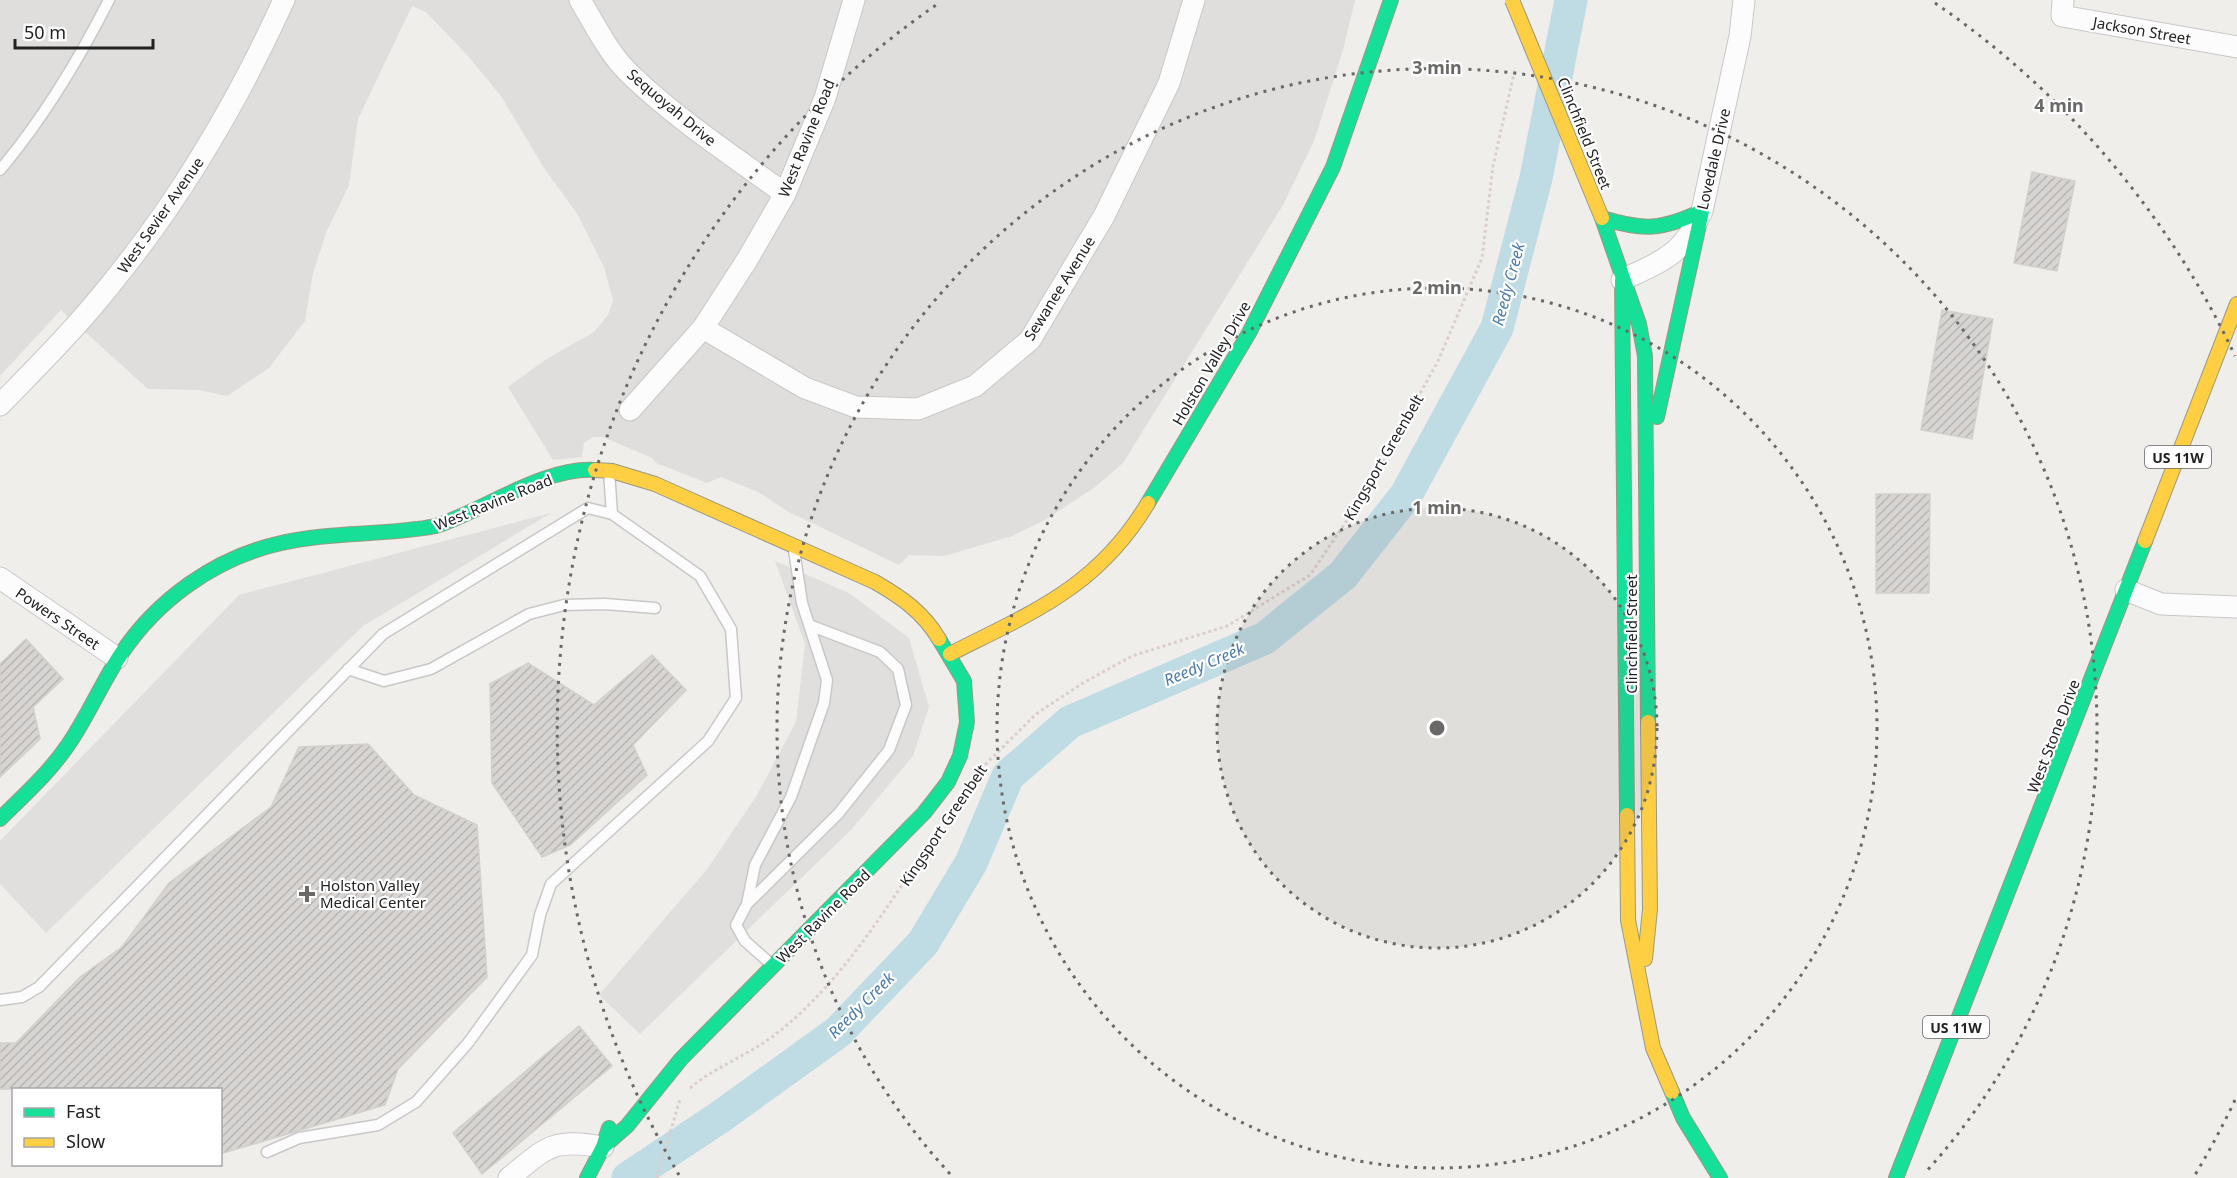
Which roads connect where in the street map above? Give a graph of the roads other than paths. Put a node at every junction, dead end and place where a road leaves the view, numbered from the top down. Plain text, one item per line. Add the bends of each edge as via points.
1 (109, 0) edge
2 (284, 0) edge
3 (580, 0) edge
4 (854, 0) edge
5 (1194, 0) edge
6 (1512, 0) edge
7 (1744, 0) edge
8 (2063, 0) edge
9 (1389, 1) edge
10 (2237, 47) edge
11 (0, 170) edge
12 (785, 194) junction
13 (1702, 211) junction
14 (1602, 218) junction
15 (1622, 280) junction
16 (2237, 304) edge
17 (2234, 325) edge
18 (703, 328) junction
19 (0, 405) edge
20 (630, 410) dead end
21 (1646, 467) junction
22 (609, 471) junction
23 (612, 514) junction
24 (794, 546) junction
25 (0, 578) edge
26 (2126, 590) junction
27 (2237, 607) edge
28 (655, 608) dead end
29 (809, 625) junction
30 (950, 654) junction
31 (117, 658) junction
32 (348, 669) junction
33 (948, 681) dead end
34 (0, 819) edge
35 (747, 904) junction
36 (773, 966) junction
37 (1642, 991) junction
38 (0, 1000) edge
39 (612, 1118) dead end
40 (267, 1152) dead end
41 (599, 1155) junction
42 (1895, 1177) edge
43 (509, 1178) edge
44 (587, 1178) edge
45 (1720, 1178) edge

1 - 11 lane via 51,101
2 - 19 street, West Sevier Avenue via 217,132 157,223 111,285
3 - 12 street, Sequoyah Drive via 630,75
4 - 12 street, West Ravine Road via 825,98
5 - 18 street, Sewanee Avenue via 1169,82 1104,216 1030,340 975,387 918,409 856,407 805,388
6 - 14 main road, Clinchfield Street, bridge
7 - 13 street, Lovedale Drive via 1740,36
8 - 10 street, Jackson Street via 2062,16
9 - 30 main road, Holston Valley Drive via 1333,167 1249,333 1130,533 1095,572 1051,603
12 - 18 street, West Ravine Road
13 - 14 main road via 1660,229 1633,228
13 - 15 street, Lovedale Drive via 1683,246
13 - 21 main road
14 - 15 main road, Clinchfield Street
15 - 21 main road, Clinchfield Street via 1639,324 1645,356
15 - 37 main road, Clinchfield Street via 1627,909
16 - 17 main road, West Stone Drive / US 11W
17 - 26 main road, West Stone Drive / US 11W
18 - 20 street, West Ravine Road
21 - 37 main road, Clinchfield Street via 1650,909
22 - 23 lane
22 - 24 main road, West Ravine Road via 666,489
22 - 31 main road, West Ravine Road via 580,471 546,479 492,506 438,526 308,539 256,550 208,571 182,589 157,610
23 - 32 lane via 588,508 383,634
23 - 40 lane via 700,576 730,629 736,698 708,741 551,884 532,955 468,1043 416,1102 378,1125 299,1138
24 - 29 lane
24 - 30 main road, West Ravine Road via 904,598 929,623
25 - 31 street, Powers Street
26 - 27 street via 2161,604
26 - 42 main road, West Stone Drive / US 11W
28 - 32 lane via 605,603 564,605 529,614 431,669 384,681
29 - 35 lane via 827,681 824,703 791,797 755,865
29 - 35 lane via 880,652 898,669 906,705 889,750 838,814
30 - 33 main road
30 - 36 main road, West Ravine Road via 964,681 968,707 960,756 948,782 924,813
31 - 34 main road, West Ravine Road via 57,760
32 - 38 lane via 39,987 22,998
35 - 36 lane via 736,924 745,941
36 - 41 main road, West Ravine Road via 681,1059
37 - 45 main road, Clinchfield Street via 1653,1048 1683,1118
39 - 41 main road, West Ravine Road
41 - 43 street via 564,1143 551,1146
41 - 44 main road, West Ravine Road

